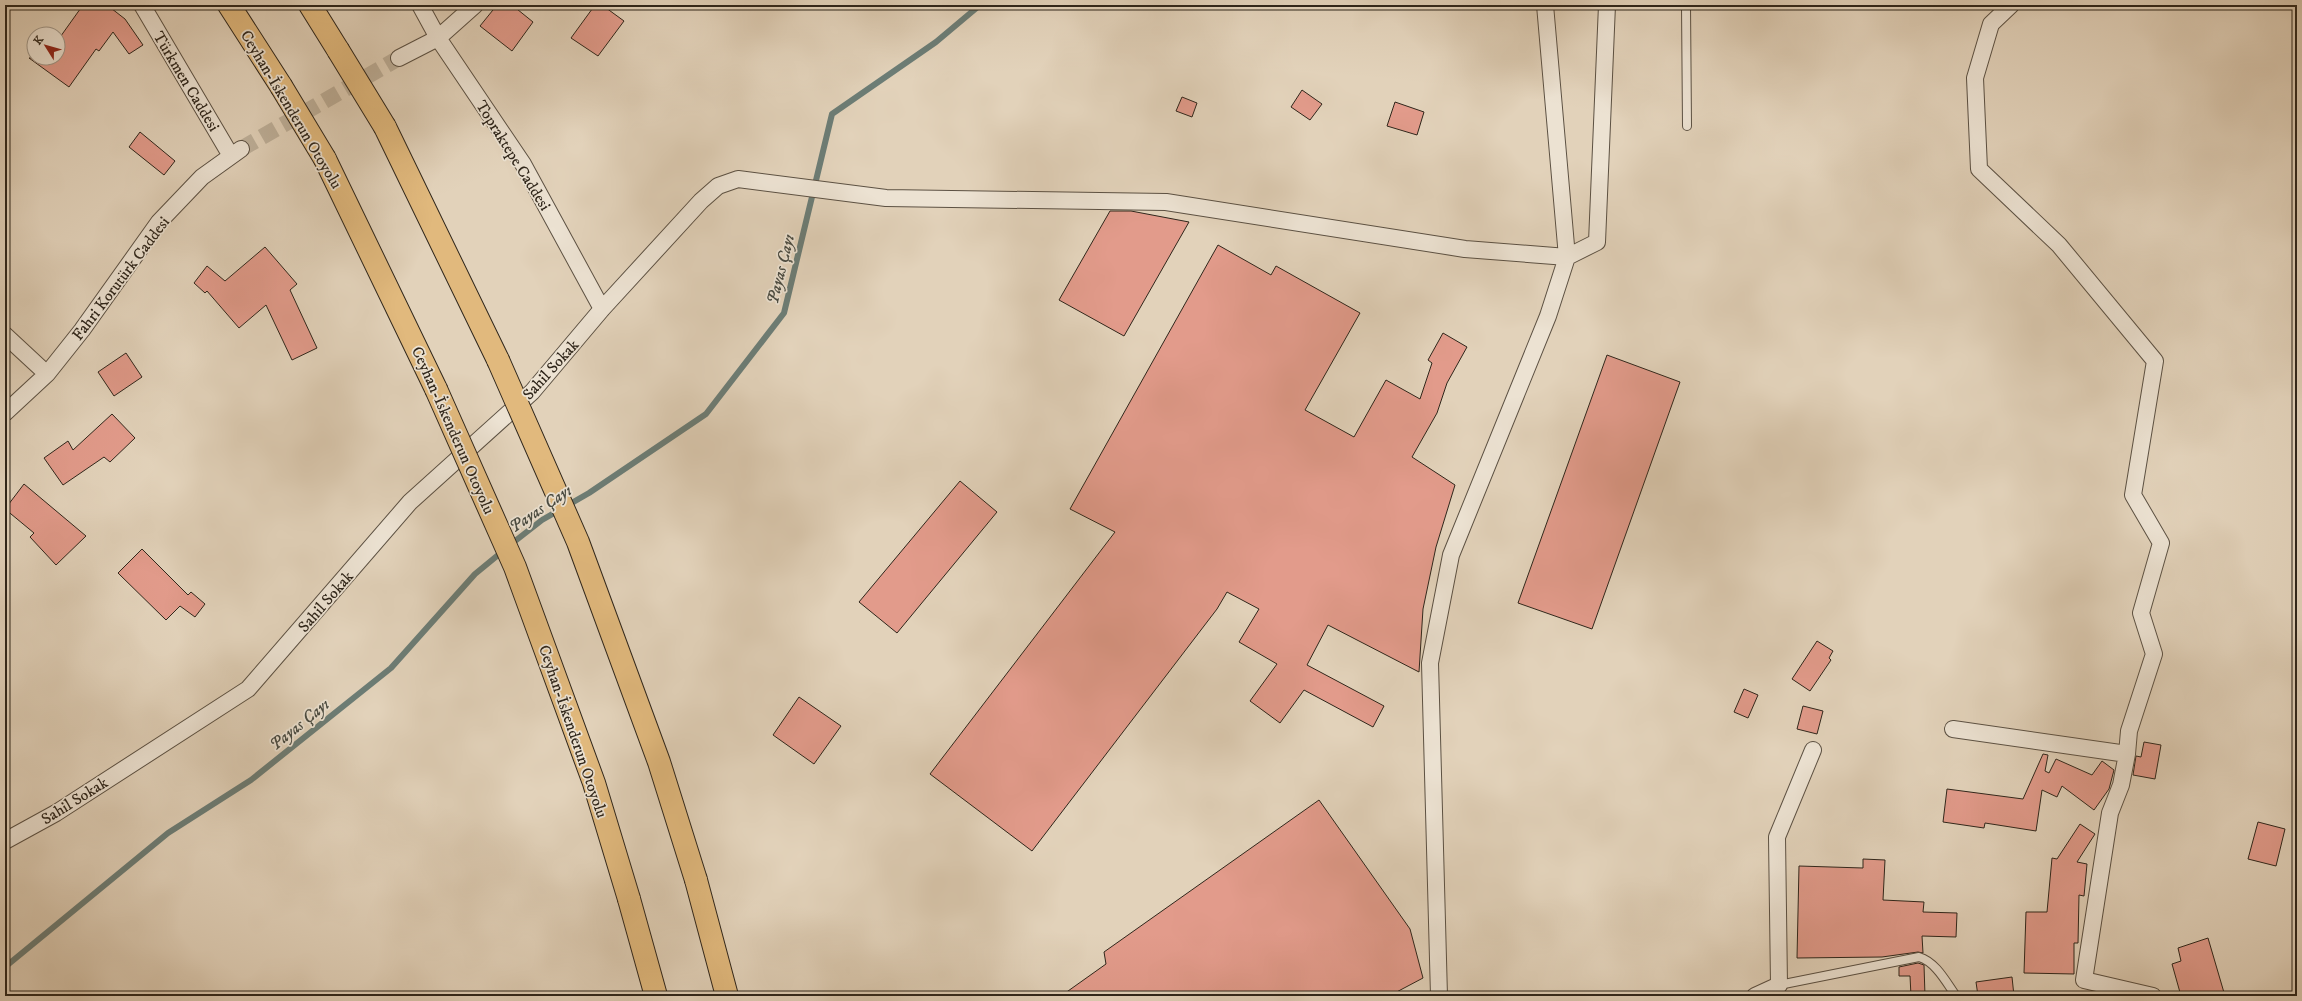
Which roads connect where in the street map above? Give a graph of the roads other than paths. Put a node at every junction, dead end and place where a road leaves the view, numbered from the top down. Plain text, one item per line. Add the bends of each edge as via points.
1 (142, 5) edge
2 (229, 5) edge
3 (310, 5) edge
4 (420, 5) edge
5 (475, 5) edge
6 (1545, 5) edge
7 (1607, 5) edge
8 (1686, 5) edge
9 (2010, 5) edge
10 (438, 38) junction
11 (399, 58) tunnel mouth
12 (1687, 126) dead end
13 (236, 153) joint
14 (1567, 257) junction
15 (602, 309) junction
16 (5, 335) edge
17 (47, 374) junction
18 (5, 413) edge
19 (1953, 729) dead end
20 (1813, 750) dead end
21 (2127, 754) junction
22 (5, 841) edge
23 (1779, 985) junction
24 (656, 996) edge
25 (727, 996) edge
26 (1439, 996) edge
27 (1755, 996) edge
28 (1956, 996) edge
29 (2153, 996) edge

1 - 13 street, Türkmen Caddesi
2 - 24 highway, Ceyhan-İskenderun Otoyolu, bridge via 325,159 436,389 515,567 594,783
3 - 25 highway, bridge via 385,127 498,360 578,542 658,762 696,880
4 - 10 street, Topraktepe Caddesi
5 - 10 street
6 - 14 street
7 - 14 street via 1597,242
8 - 12 lane
9 - 21 street via 1991,24 1976,78 1979,169 2059,245 2155,361 2133,495 2161,544 2142,613 2154,654 2128,731
10 - 11 street
10 - 15 street, Topraktepe Caddesi via 523,164
13 - 17 street, Fahri Korutürk Caddesi via 202,177 159,222 82,330
14 - 15 street, Sahil Sokak via 1465,249 1166,202 886,198 738,179 718,186 701,201
14 - 26 street via 1548,316 1451,555 1430,663
15 - 22 street, Sahil Sokak via 532,392 410,502 248,689 56,813
16 - 17 street
17 - 18 street, Fahri Korutürk Caddesi
19 - 21 street
20 - 23 street via 1777,837
21 - 29 street via 2121,786 2110,812 2084,980
23 - 27 street
23 - 28 lane via 1919,957 1927,960 1939,972

